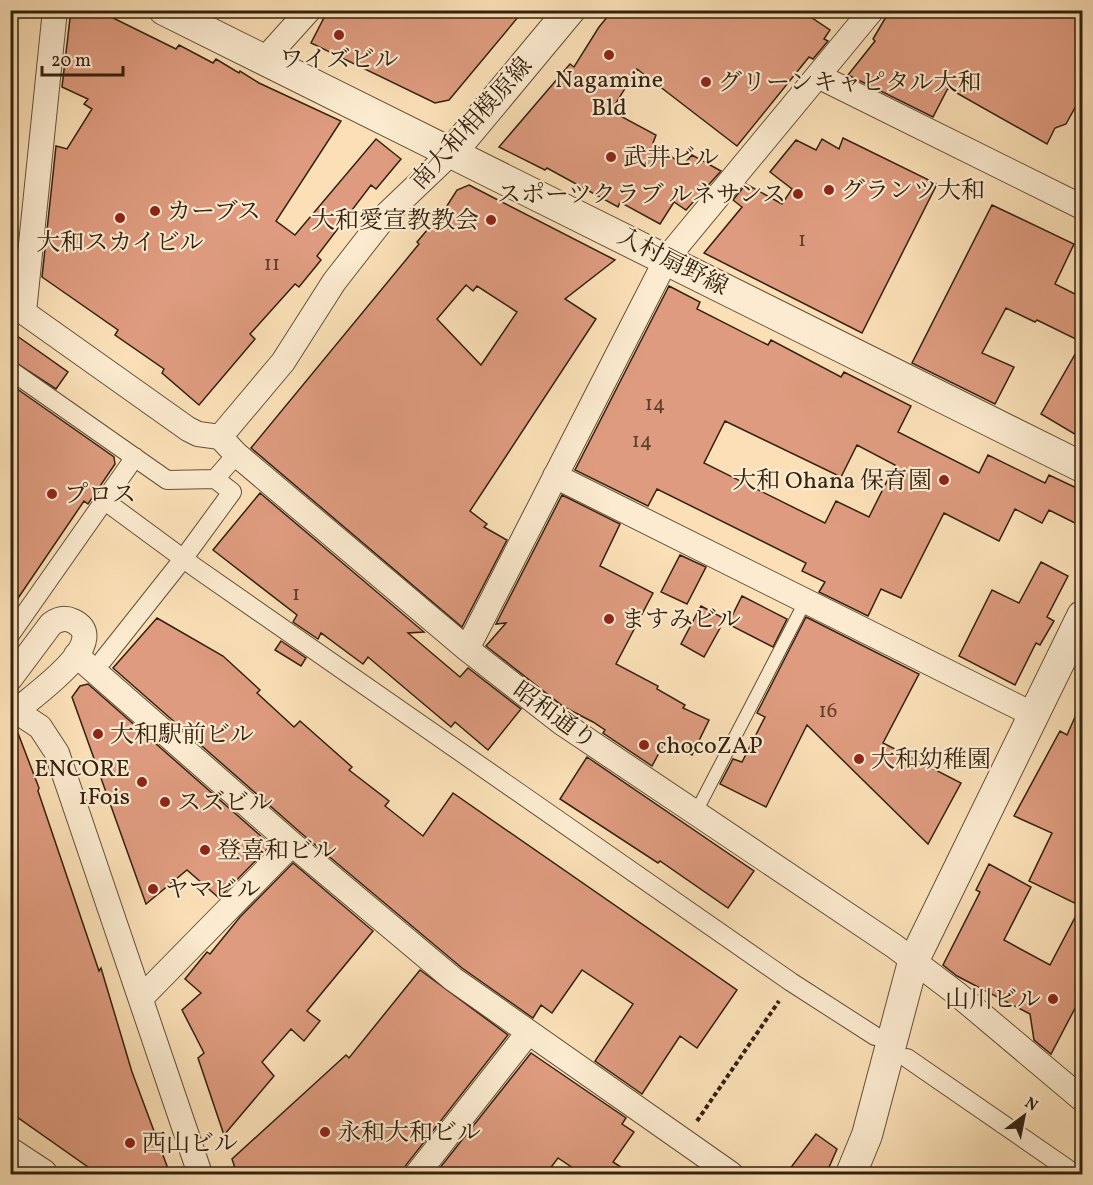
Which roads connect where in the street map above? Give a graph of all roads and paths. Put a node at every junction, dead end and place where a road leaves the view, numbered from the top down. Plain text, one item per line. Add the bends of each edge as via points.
1 (56, 10) edge
2 (164, 10) edge
3 (309, 10) edge
4 (570, 10) edge
5 (872, 10) edge
6 (264, 60) junction
7 (818, 76) junction
8 (452, 152) junction
9 (1083, 207) edge
10 (667, 258) junction
11 (17, 308) edge
12 (10, 370) edge
13 (220, 437) junction
14 (135, 457) junction
15 (229, 463) dead end
16 (1083, 467) edge
17 (555, 476) junction
18 (215, 478) junction
19 (105, 501) junction
20 (183, 560) junction
21 (806, 600) junction
22 (1083, 616) edge
23 (10, 634) edge
24 (467, 649) junction
25 (76, 655) junction
26 (103, 660) dead end
27 (10, 679) edge
28 (12, 711) edge
29 (1034, 715) junction
30 (696, 812) junction
31 (292, 844) junction
32 (913, 962) junction
33 (141, 998) junction
34 (769, 1015) dead end
35 (528, 1033) junction
36 (875, 1036) dead end
37 (907, 1058) dead end
38 (1083, 1099) edge
39 (684, 1142) junction
40 (10, 1153) edge
41 (42, 1174) edge
42 (200, 1174) edge
43 (417, 1174) edge
44 (731, 1174) edge
45 (851, 1174) edge
46 (1075, 1174) edge

1 - 11 street
2 - 6 street, 入村扇野線
3 - 6 street
4 - 8 street, 南大和相模原線
5 - 7 street
6 - 8 street, 入村扇野線
7 - 9 street
7 - 10 street
8 - 10 street, 入村扇野線
8 - 13 street, 南大和相模原線 via 387,214 334,282 283,362
10 - 16 street, 入村扇野線
10 - 17 street
11 - 13 street via 188,429 198,435
12 - 14 street
13 - 24 street, 昭和通り
14 - 18 street via 167,480
14 - 19 street
15 - 18 street
17 - 21 street
17 - 24 street
18 - 20 street via 231,492
19 - 20 street
19 - 23 street
20 - 26 street
20 - 36 street via 771,969
21 - 29 street
21 - 30 lane
22 - 29 street
24 - 30 street, 昭和通り via 562,723
25 - 27 street via 85,636 80,625 58,619
25 - 28 street via 51,684
25 - 31 street
28 - 33 street via 40,728 57,753
29 - 32 street
30 - 32 street, 昭和通り
31 - 33 street
31 - 35 street via 453,979
32 - 38 street, 昭和通り
32 - 45 street via 878,1096
33 - 42 street
34 - 39 path
35 - 39 street
35 - 43 street
37 - 46 street
39 - 44 street
40 - 41 street

